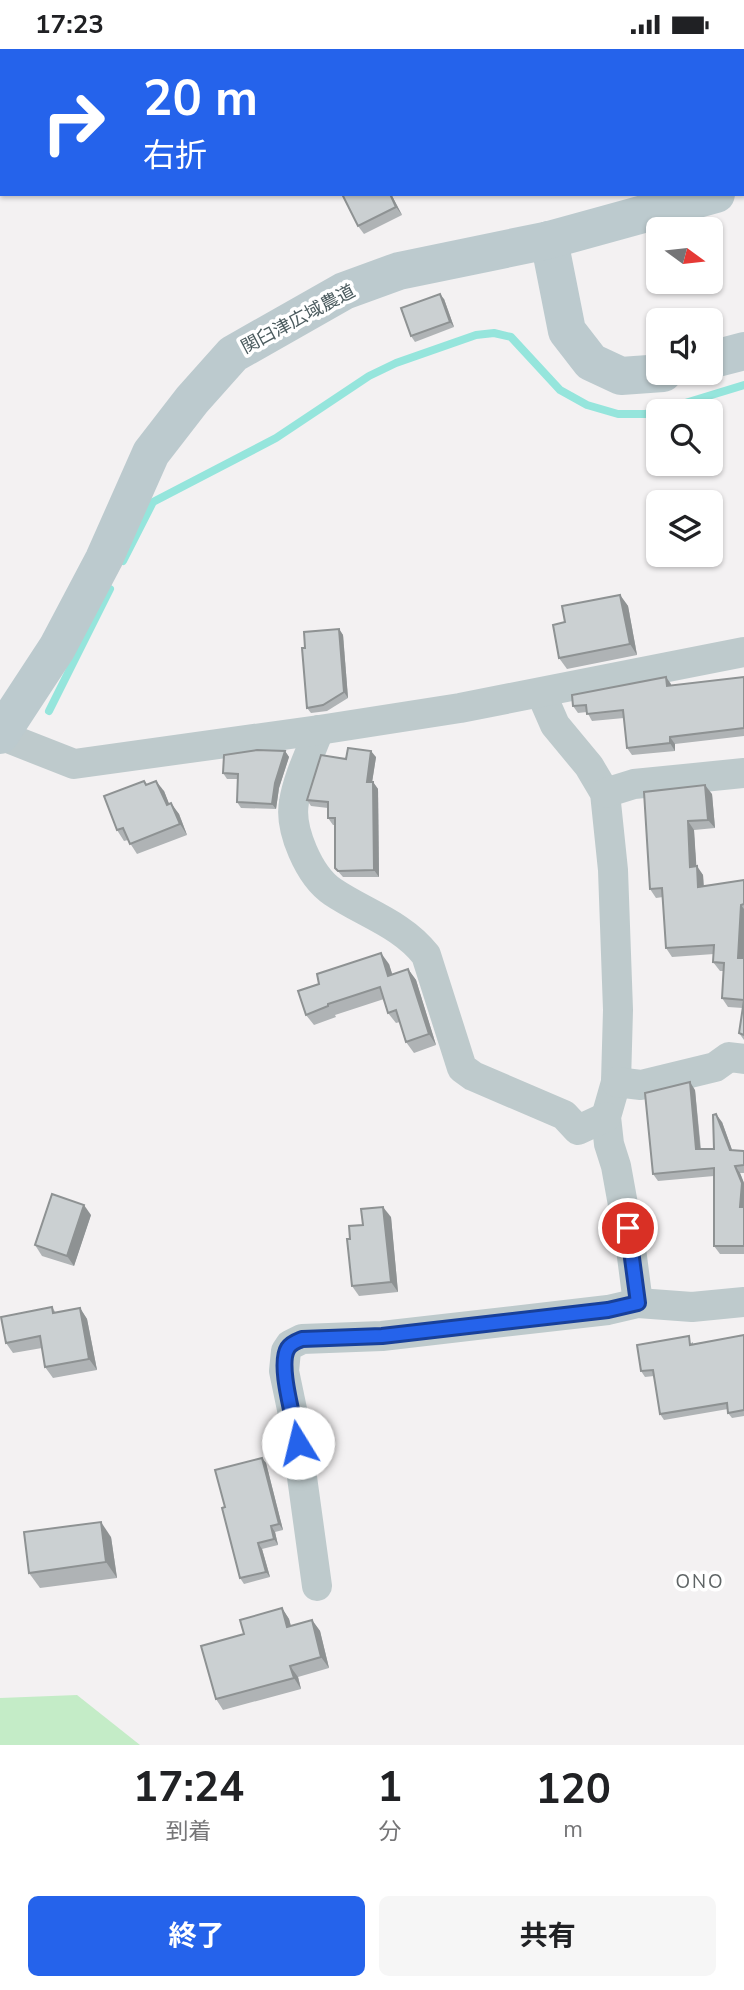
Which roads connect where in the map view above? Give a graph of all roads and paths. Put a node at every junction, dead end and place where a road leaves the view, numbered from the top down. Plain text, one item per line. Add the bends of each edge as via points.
1 (709, 196) edge
2 (549, 240) junction
3 (744, 351) edge
4 (723, 357) edge
5 (646, 374) edge
6 (744, 652) edge
7 (541, 693) junction
8 (319, 730) junction
9 (0, 735) edge
10 (744, 773) edge
11 (605, 793) junction
12 (744, 1059) edge
13 (616, 1082) junction
14 (606, 1117) junction
15 (744, 1302) edge
16 (638, 1303) junction
17 (317, 1586) dead end

1 - 2 street, 関臼津広域農道
2 - 5 street via 567,331 591,362 621,376
2 - 9 street, 関臼津広域農道 via 399,271 355,287 233,354 151,453 69,626
3 - 4 street
6 - 7 street
7 - 8 street
7 - 11 street via 555,725
8 - 9 street via 74,764
8 - 14 street via 293,806 302,853 318,880 379,917 426,955 467,1072 564,1115 578,1130
10 - 11 street via 634,784
11 - 13 street via 613,870
12 - 13 street via 729,1057 715,1067 641,1085
13 - 14 street
14 - 16 street
15 - 16 street via 692,1307
16 - 17 street via 382,1336 302,1339 290,1345 284,1371

